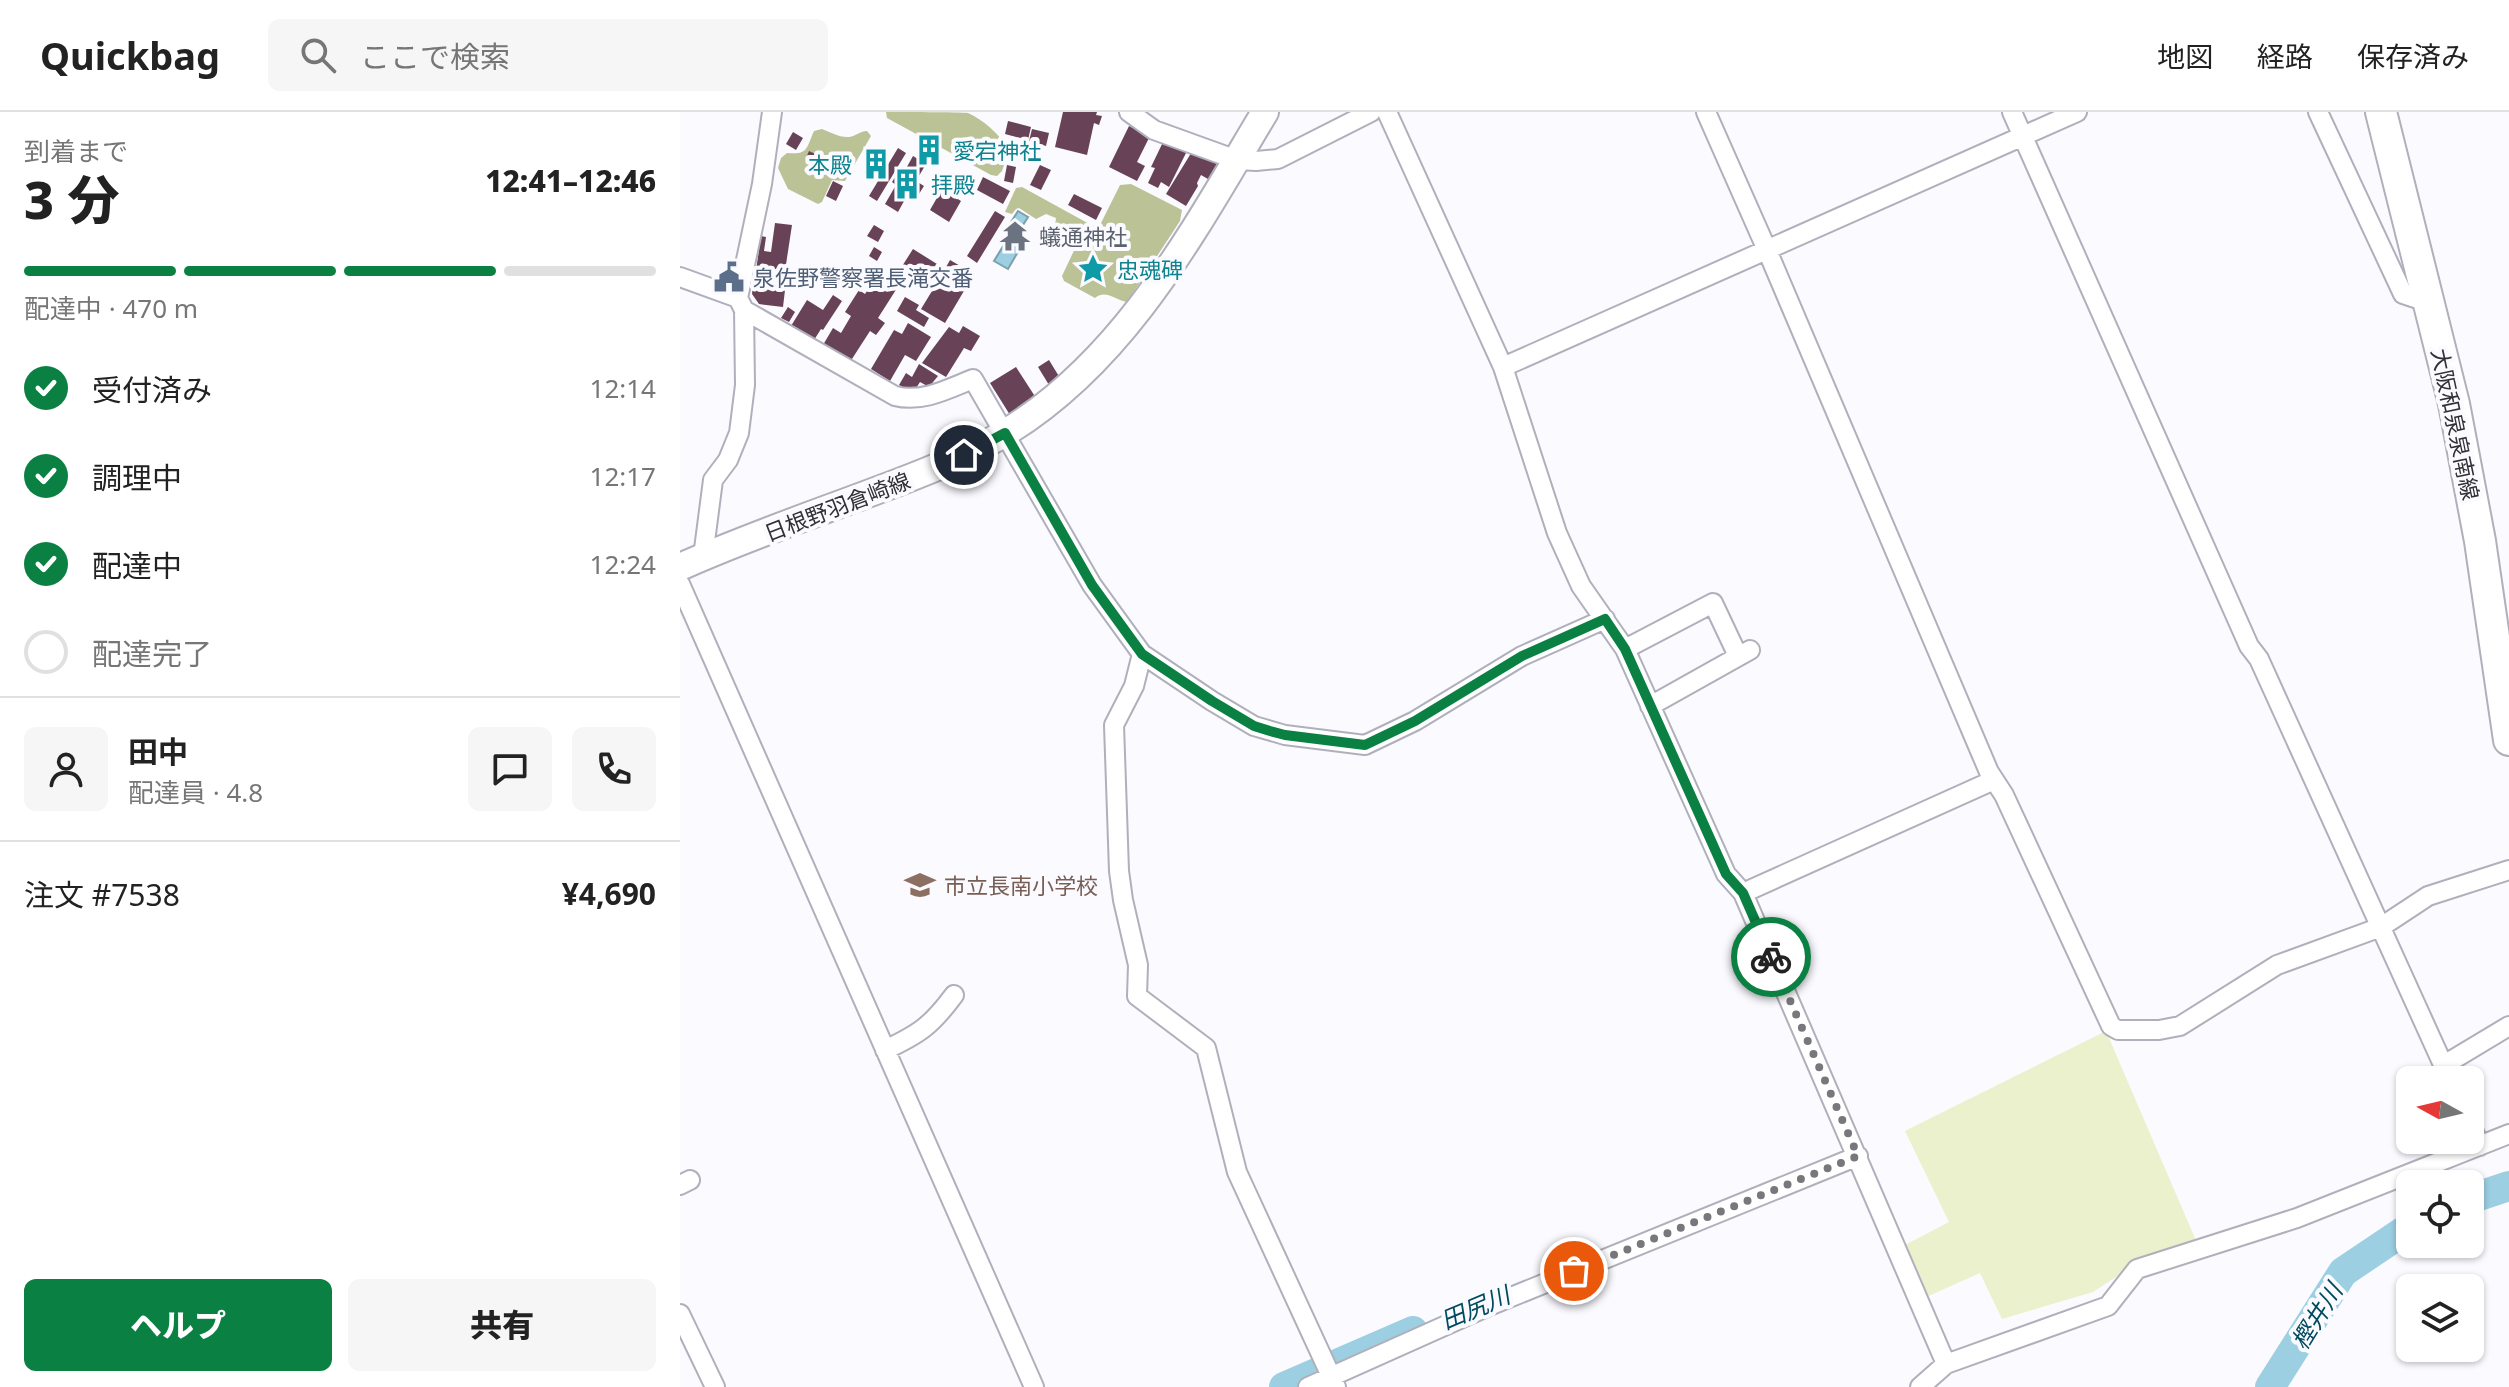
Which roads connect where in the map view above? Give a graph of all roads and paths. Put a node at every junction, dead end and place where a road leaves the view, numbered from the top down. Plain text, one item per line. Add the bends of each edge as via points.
1 (772, 112) edge
2 (1129, 112) edge
3 (1265, 112) edge
4 (1371, 112) edge
5 (1387, 112) edge
6 (1706, 112) edge
7 (2012, 112) edge
8 (2077, 112) edge
9 (2318, 112) edge
10 (2381, 112) edge
11 (2023, 136) junction
12 (1237, 160) junction
13 (1767, 250) junction
14 (680, 277) edge
15 (2430, 303) junction
16 (741, 304) junction
17 (1503, 367) junction
18 (1005, 433) junction
19 (692, 562) edge
20 (680, 584) edge
21 (1605, 619) junction
22 (1625, 649) junction
23 (1142, 654) junction
24 (1650, 706) junction
25 (2509, 740) edge
26 (1994, 780) junction
27 (2509, 870) edge
28 (1743, 893) junction
29 (2381, 927) junction
30 (954, 995) dead end
31 (2509, 1026) edge
32 (885, 1050) junction
33 (2444, 1066) edge
34 (2456, 1066) edge
35 (2509, 1134) edge
36 (2484, 1144) edge
37 (2460, 1154) edge
38 (1858, 1156) junction
39 (680, 1314) edge
40 (1946, 1364) junction
41 (1334, 1382) edge
42 (715, 1387) edge
43 (1034, 1387) edge
44 (1308, 1387) edge
45 (1920, 1387) edge

1 - 16 street
2 - 12 street via 1154,130
3 - 12 main road, 日根野羽倉崎線
4 - 12 street via 1278,159
5 - 17 street
6 - 13 street
7 - 11 street
8 - 11 street
9 - 15 street via 2403,294
10 - 15 main road, 大阪和泉泉南線
11 - 13 street
11 - 29 street via 2249,646
12 - 18 main road, 日根野羽倉崎線 via 1128,325 1088,369
13 - 17 street
13 - 26 street
14 - 16 street
15 - 25 main road, 大阪和泉泉南線 via 2468,471
16 - 18 street via 907,400 973,379
16 - 19 street via 746,328 739,433 713,480
17 - 21 street via 1557,533 1581,586
18 - 19 main road, 日根野羽倉崎線 via 933,469
18 - 23 street via 1092,585
20 - 32 street
21 - 22 street
21 - 23 street via 1522,656 1365,745 1254,726
22 - 24 street
22 - 24 street via 1713,603 1744,653
23 - 41 street via 1134,686 1114,725 1119,871 1138,965 1137,996 1206,1048 1237,1172
24 - 28 street via 1726,874
26 - 28 street
26 - 29 street via 2111,1026 2118,1030 2180,1026 2277,965
27 - 29 street via 2428,896
28 - 38 street
29 - 33 street
30 - 32 street via 926,1028
31 - 34 street
32 - 43 street
35 - 36 street
37 - 40 street via 2297,1218 2137,1269 2108,1306
38 - 40 street
38 - 41 street via 1489,1306
39 - 42 street
40 - 45 street
41 - 44 street

